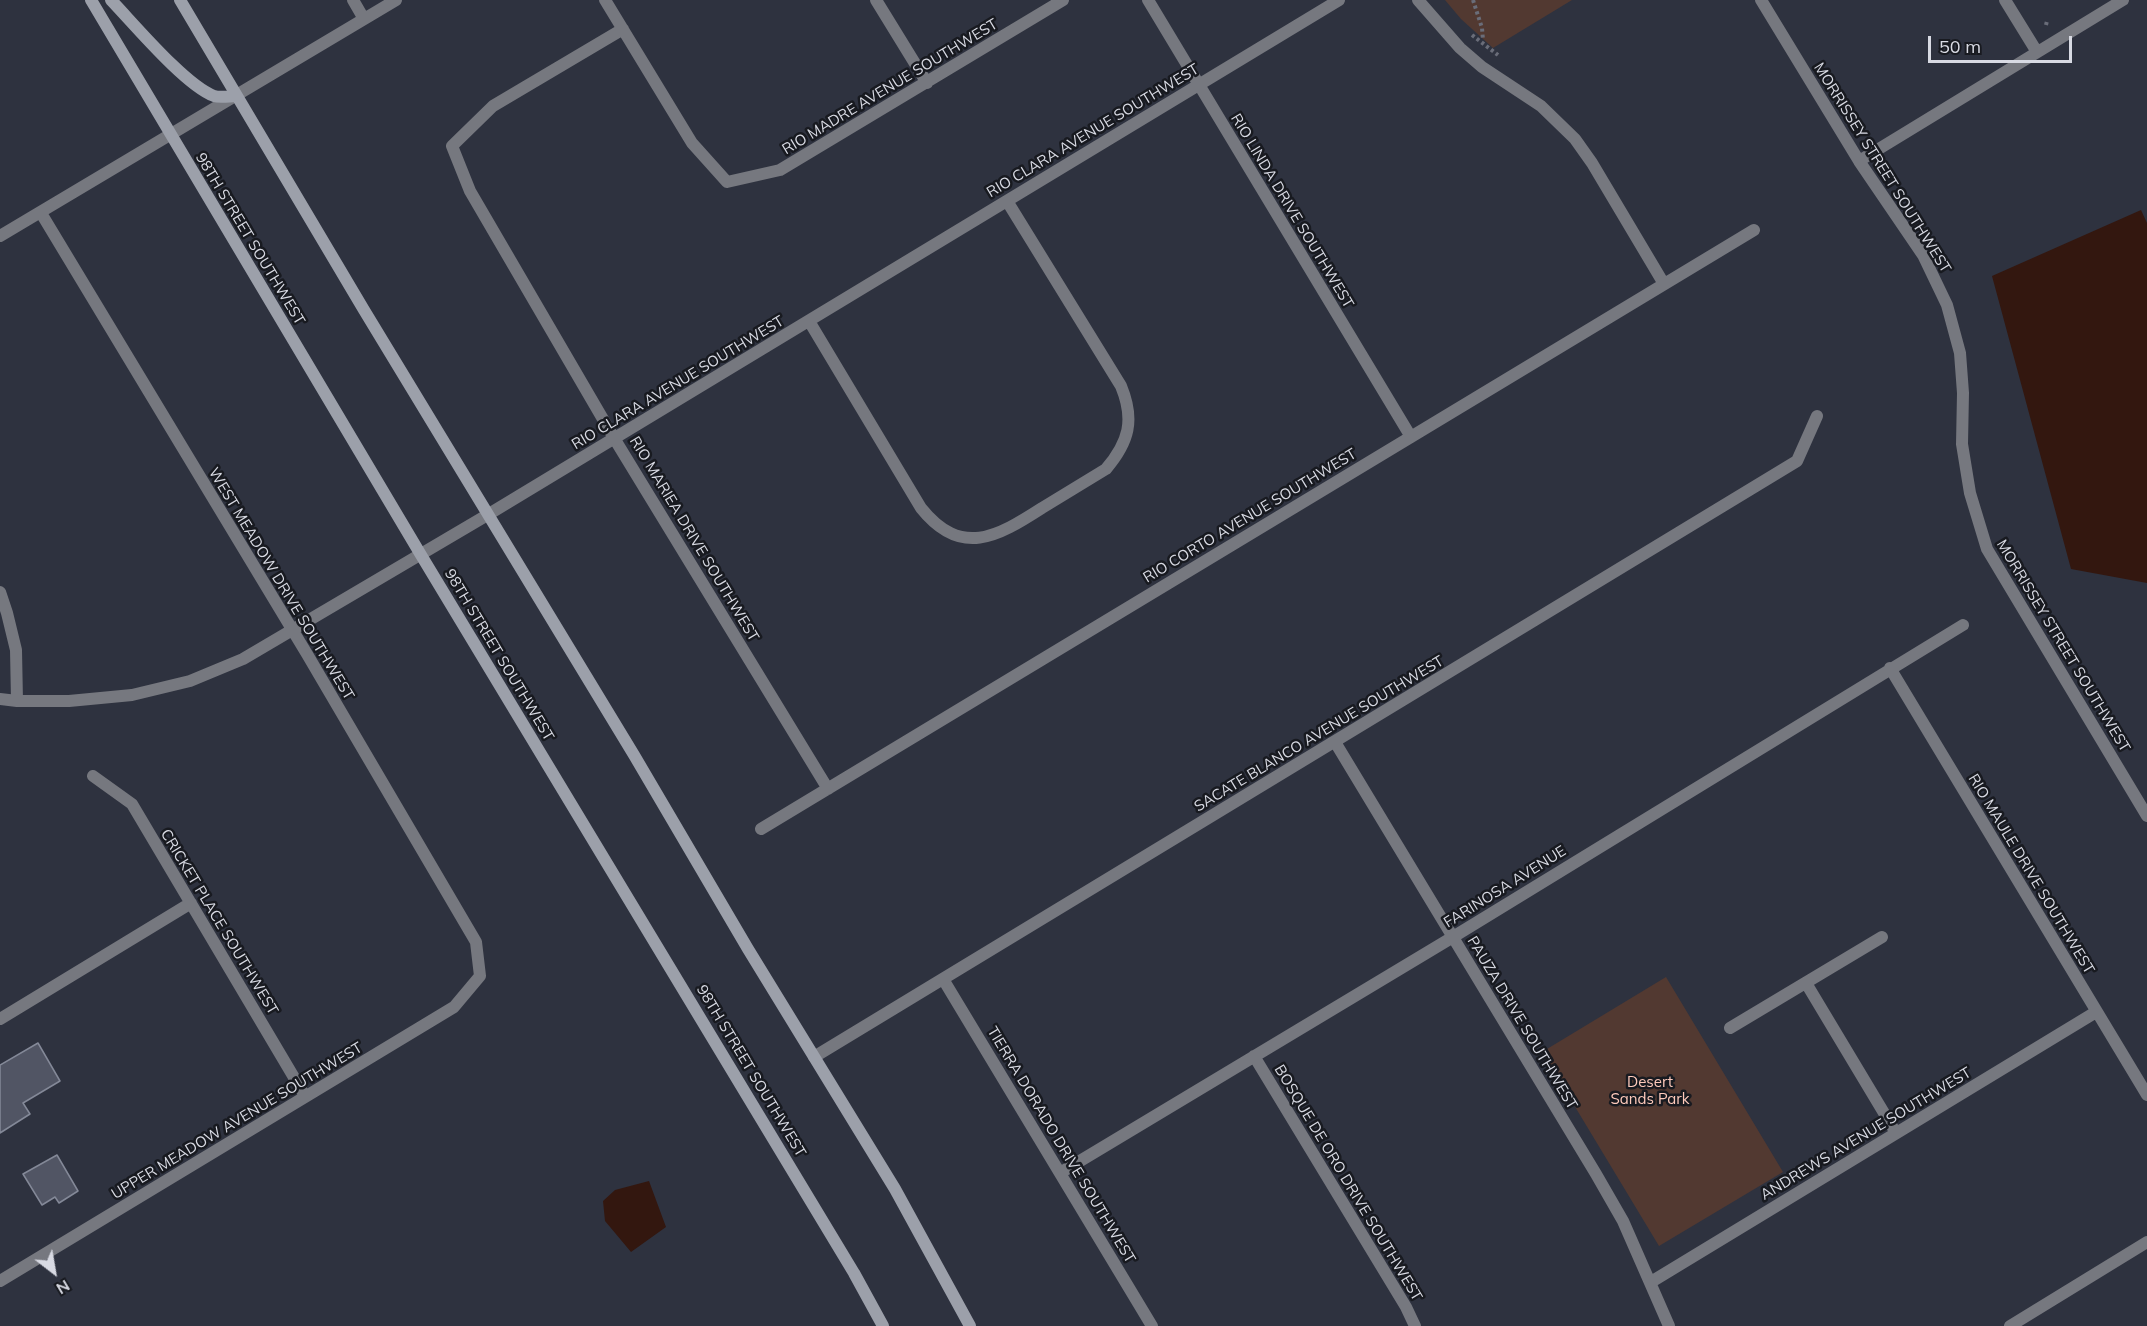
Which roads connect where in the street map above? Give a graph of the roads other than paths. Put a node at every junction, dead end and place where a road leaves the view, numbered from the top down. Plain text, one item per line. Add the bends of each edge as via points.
1 (91, 0) edge
2 (111, 0) edge
3 (180, 0) edge
4 (353, 0) edge
5 (396, 0) edge
6 (605, 0) edge
7 (876, 0) edge
8 (1063, 0) edge
9 (1148, 0) edge
10 (1339, 0) edge
11 (1418, 0) edge
12 (1761, 0) edge
13 (2005, 0) edge
14 (2123, 0) edge
15 (364, 19) junction
16 (623, 29) junction
17 (2037, 52) junction
18 (927, 83) junction
19 (1198, 85) junction
20 (237, 96) junction
21 (171, 136) junction
22 (1859, 161) junction
23 (1007, 201) junction
24 (41, 213) junction
25 (1754, 230) dead end
26 (0, 236) edge
27 (1664, 284) junction
28 (809, 321) junction
29 (1817, 416) dead end
30 (1411, 437) junction
31 (614, 438) junction
32 (489, 514) junction
33 (421, 555) junction
34 (0, 592) edge
35 (1963, 625) dead end
36 (293, 631) junction
37 (1890, 668) junction
38 (0, 699) edge
39 (17, 701) junction
40 (1335, 742) junction
41 (93, 776) dead end
42 (828, 789) junction
43 (2147, 816) edge
44 (761, 829) dead end
45 (191, 903) junction
46 (1453, 937) junction
47 (1882, 937) dead end
48 (480, 976) joint
49 (943, 979) junction
50 (1806, 983) junction
51 (2096, 1012) junction
52 (0, 1019) edge
53 (1730, 1028) dead end
54 (1254, 1056) junction
55 (814, 1057) junction
56 (2147, 1095) edge
57 (305, 1096) junction
58 (1896, 1133) junction
59 (1060, 1173) junction
60 (2147, 1242) edge
61 (0, 1281) edge
62 (1651, 1282) junction
63 (883, 1326) edge
64 (970, 1326) edge
65 (1152, 1326) edge
66 (1415, 1326) edge
67 (1669, 1326) edge
68 (2010, 1326) edge

1 - 21 main road, 98TH STREET SOUTHWEST
2 - 20 main road via 199,88 215,97
3 - 20 main road
4 - 15 street
5 - 15 street
6 - 16 street
7 - 18 street
8 - 18 street, RIO MADRE AVENUE SOUTHWEST
9 - 19 street, RIO LINDA DRIVE SOUTHWEST
10 - 19 street, RIO CLARA AVENUE SOUTHWEST
11 - 27 street via 1460,48 1541,106 1575,139
12 - 22 street, MORRISSEY STREET SOUTHWEST
13 - 17 street
14 - 17 street
15 - 20 street
16 - 18 street, RIO MADRE AVENUE SOUTHWEST via 692,144 726,182 780,171
16 - 31 street, RIO MARIEA DRIVE SOUTHWEST via 493,106 452,146 470,191
17 - 22 street
19 - 23 street, RIO CLARA AVENUE SOUTHWEST
19 - 30 street, RIO LINDA DRIVE SOUTHWEST
20 - 21 street
20 - 32 main road
21 - 24 street
21 - 33 main road, 98TH STREET SOUTHWEST
22 - 43 street, MORRISSEY STREET SOUTHWEST via 1923,255 1947,305 1960,353 1962,444 1970,493 1987,549
23 - 28 street, RIO CLARA AVENUE SOUTHWEST
23 - 28 street via 1121,386 1128,402 1129,419 1126,438 1106,469 1011,528 973,538 957,535 930,520
24 - 26 street
24 - 36 street, WEST MEADOW DRIVE SOUTHWEST
25 - 27 street, RIO CORTO AVENUE SOUTHWEST
27 - 30 street, RIO CORTO AVENUE SOUTHWEST
28 - 31 street, RIO CLARA AVENUE SOUTHWEST
29 - 40 street, SACATE BLANCO AVENUE SOUTHWEST via 1797,461
30 - 42 street, RIO CORTO AVENUE SOUTHWEST
31 - 32 street, RIO CLARA AVENUE SOUTHWEST
31 - 42 street, RIO MARIEA DRIVE SOUTHWEST
32 - 33 street, RIO CLARA AVENUE SOUTHWEST
32 - 55 main road
33 - 36 street, RIO CLARA AVENUE SOUTHWEST
33 - 63 main road, 98TH STREET SOUTHWEST via 747,1093
34 - 39 street via 15,650
35 - 37 street, FARINOSA AVENUE
36 - 39 street, RIO CLARA AVENUE SOUTHWEST via 243,659 190,681 132,694 69,701
36 - 48 street, WEST MEADOW DRIVE SOUTHWEST via 476,942
37 - 46 street, FARINOSA AVENUE
37 - 51 street, RIO MAULE DRIVE SOUTHWEST
38 - 39 street, RIO CLARA AVENUE SOUTHWEST
40 - 46 street, PAUZA DRIVE SOUTHWEST
40 - 49 street, SACATE BLANCO AVENUE SOUTHWEST
41 - 45 street, CRICKET PLACE SOUTHWEST via 132,804
42 - 44 street, RIO CORTO AVENUE SOUTHWEST
45 - 52 street
45 - 57 street, CRICKET PLACE SOUTHWEST
46 - 54 street, FARINOSA AVENUE
46 - 62 street, PAUZA DRIVE SOUTHWEST via 1623,1221
47 - 50 street
48 - 57 street, UPPER MEADOW AVENUE SOUTHWEST via 454,1007
49 - 55 street, SACATE BLANCO AVENUE SOUTHWEST
49 - 59 street, TIERRA DORADO DRIVE SOUTHWEST
50 - 53 street
50 - 58 street
51 - 56 street, RIO MAULE DRIVE SOUTHWEST
51 - 58 street, ANDREWS AVENUE SOUTHWEST
54 - 59 street, FARINOSA AVENUE
54 - 66 street, BOSQUE DE ORO DRIVE SOUTHWEST
55 - 64 main road via 895,1189
57 - 61 street, UPPER MEADOW AVENUE SOUTHWEST
58 - 62 street, ANDREWS AVENUE SOUTHWEST
59 - 65 street, TIERRA DORADO DRIVE SOUTHWEST
60 - 68 street
62 - 67 street, PAUZA DRIVE SOUTHWEST

